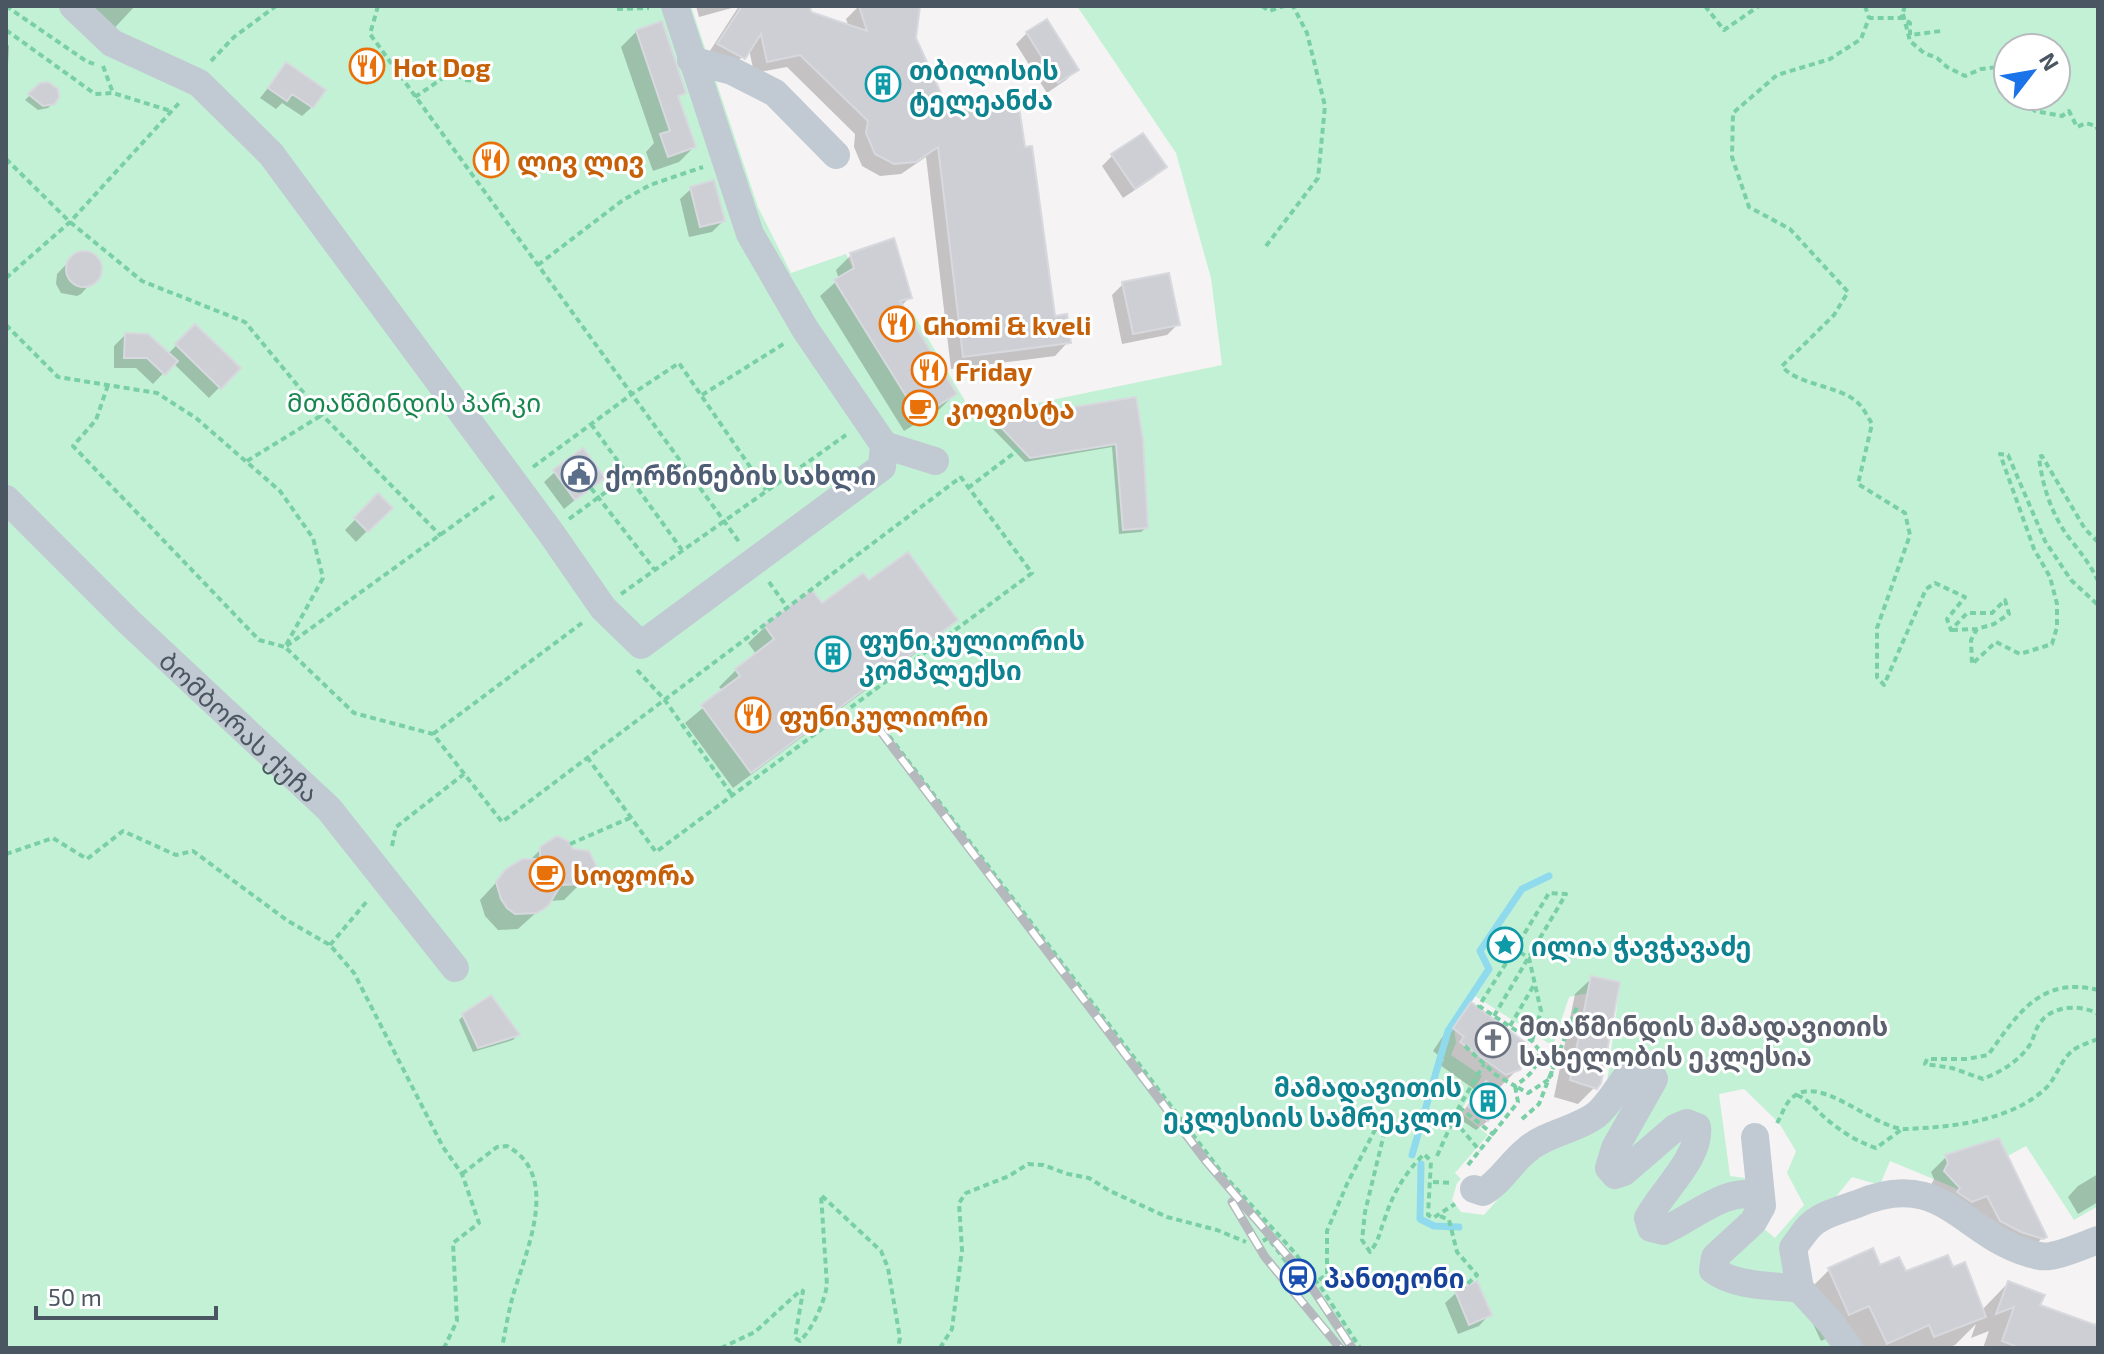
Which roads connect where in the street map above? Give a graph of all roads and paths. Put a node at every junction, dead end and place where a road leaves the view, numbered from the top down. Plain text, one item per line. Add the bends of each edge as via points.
1 (6, 6) edge
2 (73, 6) edge
3 (276, 6) edge
4 (378, 6) edge
5 (1262, 6) edge
6 (1284, 6) edge
7 (1293, 6) edge
8 (1705, 6) edge
9 (1751, 6) edge
10 (1759, 6) edge
11 (1865, 6) edge
12 (1904, 6) edge
13 (675, 7) edge
14 (617, 9) dead end
15 (1903, 17) junction
16 (1741, 18) junction
17 (1869, 18) junction
18 (6, 30) edge
19 (1941, 31) dead end
20 (107, 55) junction
21 (691, 60) junction
22 (207, 65) dead end
23 (1992, 68) edge
24 (477, 81) dead end
25 (113, 93) junction
26 (415, 97) junction
27 (2040, 112) edge
28 (2068, 112) edge
29 (2070, 112) edge
30 (2098, 130) edge
31 (836, 155) dead end
32 (6, 159) edge
33 (725, 159) junction
34 (70, 222) junction
35 (1266, 246) dead end
36 (538, 265) junction
37 (6, 278) edge
38 (6, 325) edge
39 (775, 351) dead end
40 (108, 385) junction
41 (632, 394) junction
42 (702, 395) junction
43 (322, 415) junction
44 (868, 421) junction
45 (591, 424) junction
46 (884, 445) junction
47 (1018, 450) dead end
48 (247, 461) junction
49 (935, 461) joint
50 (629, 475) junction
51 (961, 477) junction
52 (513, 482) junction
53 (591, 488) dead end
54 (968, 488) junction
55 (766, 490) junction
56 (598, 497) junction
57 (6, 499) edge
58 (724, 520) junction
59 (551, 533) junction
60 (733, 533) dead end
61 (441, 536) junction
62 (2098, 542) edge
63 (682, 550) junction
64 (654, 569) junction
65 (2098, 581) edge
66 (782, 601) dead end
67 (2098, 605) edge
68 (787, 607) junction
69 (603, 608) junction
70 (1977, 629) junction
71 (1951, 630) junction
72 (285, 647) junction
73 (656, 693) dead end
74 (664, 699) junction
75 (883, 728) dead end
76 (433, 734) junction
77 (587, 757) junction
78 (464, 774) junction
79 (732, 795) junction
80 (632, 817) junction
81 (396, 827) dead end
82 (570, 844) dead end
83 (6, 854) edge
84 (362, 906) dead end
85 (330, 945) junction
86 (1515, 949) junction
87 (1529, 958) junction
88 (455, 968) dead end
89 (1535, 983) junction
90 (2098, 990) edge
91 (1578, 1004) dead end
92 (2098, 1014) edge
93 (1494, 1016) junction
94 (1510, 1026) junction
95 (2098, 1039) edge
96 (1532, 1041) junction
97 (1465, 1046) dead end
98 (1540, 1051) junction
99 (1484, 1064) junction
100 (1551, 1078) junction
101 (1515, 1086) junction
102 (1795, 1094) junction
103 (1459, 1107) junction
104 (1502, 1110) dead end
105 (1509, 1115) junction
106 (1454, 1120) junction
107 (1517, 1123) dead end
108 (1901, 1129) junction
109 (1494, 1135) junction
110 (1755, 1137) joint
111 (1480, 1151) junction
112 (1437, 1156) dead end
113 (464, 1173) junction
114 (1432, 1182) junction
115 (1441, 1182) dead end
116 (1461, 1184) junction
117 (1760, 1196) junction
118 (1439, 1216) junction
119 (2098, 1240) edge
120 (1263, 1241) dead end
121 (1246, 1242) dead end
122 (1298, 1277) dead end
123 (1319, 1280) dead end
124 (1464, 1287) dead end
125 (1800, 1289) junction
126 (444, 1348) edge
127 (502, 1348) edge
128 (721, 1348) edge
129 (898, 1348) edge
130 (940, 1348) edge
131 (1360, 1348) edge
132 (1849, 1348) edge

1 - 20 path via 86,61
2 - 20 street
3 - 22 path
4 - 26 path via 370,34
5 - 6 path via 1269,11
7 - 35 path via 1307,33 1325,106 1318,178
8 - 16 path via 1724,30
9 - 16 path
10 - 16 path
11 - 17 path
12 - 15 path
13 - 14 path
13 - 21 street
15 - 17 path
15 - 19 path via 1910,23 1910,35
15 - 23 path via 1910,41 1947,67 1965,76
17 - 71 path via 1861,39 1830,59 1777,75 1733,113 1732,157 1749,207 1790,229 1848,292 1834,315 1782,366 1788,375 1857,402 1872,424 1858,484 1905,513 1910,535 1877,628 1877,677 1884,685 1926,589 1935,583 1965,597 1947,619
18 - 25 path via 95,94
20 - 25 path
20 - 52 street via 199,83 271,154
21 - 31 street via 732,71 775,93
21 - 33 street
24 - 26 path via 452,72
25 - 34 path via 171,111
26 - 36 path
27 - 28 path
29 - 30 path via 2077,127 2086,123
32 - 34 path
33 - 36 path via 623,200
33 - 44 street via 750,234 805,329
34 - 37 path
34 - 43 path via 142,281 245,322
36 - 41 path
38 - 40 path via 58,377
39 - 42 path
40 - 48 path via 157,393
40 - 72 path via 96,420 73,446 259,640
41 - 42 path via 679,363
41 - 45 path
41 - 58 path
42 - 55 path
43 - 48 path
43 - 61 path
44 - 46 street
44 - 55 path
45 - 50 path
45 - 52 path
46 - 49 street
46 - 69 street via 882,467 641,645
47 - 54 path
48 - 72 path via 280,491 313,538 323,578
49 - 51 path via 953,467
50 - 56 path
50 - 63 path
51 - 54 path
51 - 68 path
52 - 59 street
52 - 61 path
53 - 56 path
54 - 79 path via 1032,573
55 - 58 path
56 - 59 path
56 - 64 path
57 - 88 street, ბომბორას ქუჩა via 329,809
58 - 60 path
58 - 63 path
59 - 69 street
61 - 72 path
62 - 65 path via 2039,457 2055,513
63 - 64 path
64 - 69 path
66 - 68 path
67 - 70 path via 2071,580 2054,554 2008,455 2000,454 2034,549 2050,577 2057,627 2052,644 2020,654 1996,642 1972,664 1971,640
68 - 74 path
69 - 76 path
70 - 71 path
70 - 71 path via 2009,614 2005,600 1992,613 1967,613
72 - 76 path via 354,713
73 - 74 path
74 - 77 path
74 - 79 path
75 - 131 path via 1222,1173 1295,1253
76 - 78 path
77 - 78 path via 502,822
77 - 80 path
78 - 81 path
79 - 80 path via 656,852
80 - 82 path
83 - 85 path via 53,838 87,859 123,831 176,855 193,851 280,916
84 - 85 path
85 - 113 path via 354,973 443,1147
86 - 87 path
86 - 87 path via 1549,893 1566,894
86 - 93 path via 1479,1006
87 - 89 path
87 - 93 path
89 - 94 path
89 - 96 path via 1541,1011
90 - 92 path via 2057,989 2033,999 1988,1055 1927,1059 1925,1064 1983,1079 2002,1072 2028,1047 2041,1020 2066,1007
91 - 100 path
93 - 94 path
94 - 96 path
95 - 108 path via 2071,1051 2049,1085 2026,1104 1976,1121
96 - 98 path
97 - 99 path
98 - 100 path via 1553,1055
98 - 101 path via 1532,1074
99 - 101 path
99 - 103 path
100 - 101 path via 1528,1093
100 - 107 path via 1539,1104
101 - 105 path via 1518,1102
102 - 108 path via 1826,1094
102 - 108 path via 1862,1144 1876,1148
102 - 110 path via 1778,1122
103 - 106 path
103 - 109 path
104 - 105 path
105 - 109 path
106 - 111 path
106 - 112 path
109 - 111 path
110 - 117 street
111 - 116 path
113 - 126 path via 479,1223 453,1243 457,1321
113 - 127 path via 497,1147 507,1146 519,1155 537,1187 526,1260
114 - 115 path
114 - 118 path via 1428,1215
114 - 123 path via 1431,1161 1424,1154 1399,1184 1381,1238 1370,1252 1362,1240 1384,1134 1377,1126 1327,1231 1327,1274
116 - 117 street via 1483,1192 1493,1186 1531,1146 1598,1114 1636,1066 1648,1067 1654,1079 1615,1148 1609,1168 1615,1175 1675,1128 1687,1123 1697,1127 1699,1138 1648,1218 1651,1228 1663,1231 1738,1194
116 - 118 path
117 - 125 street via 1762,1206 1753,1222 1715,1257 1713,1270 1739,1282
118 - 124 path via 1449,1220 1457,1252 1477,1275
119 - 125 street via 2044,1257 2007,1247 1935,1197 1876,1195 1813,1222 1793,1248
120 - 122 path via 1268,1238
121 - 130 path via 1167,1217 1089,1178 1028,1164 966,1193 959,1203 962,1250 952,1329
125 - 132 street
128 - 129 path via 755,1332 801,1290 795,1338 806,1336 827,1285 821,1195 881,1251

